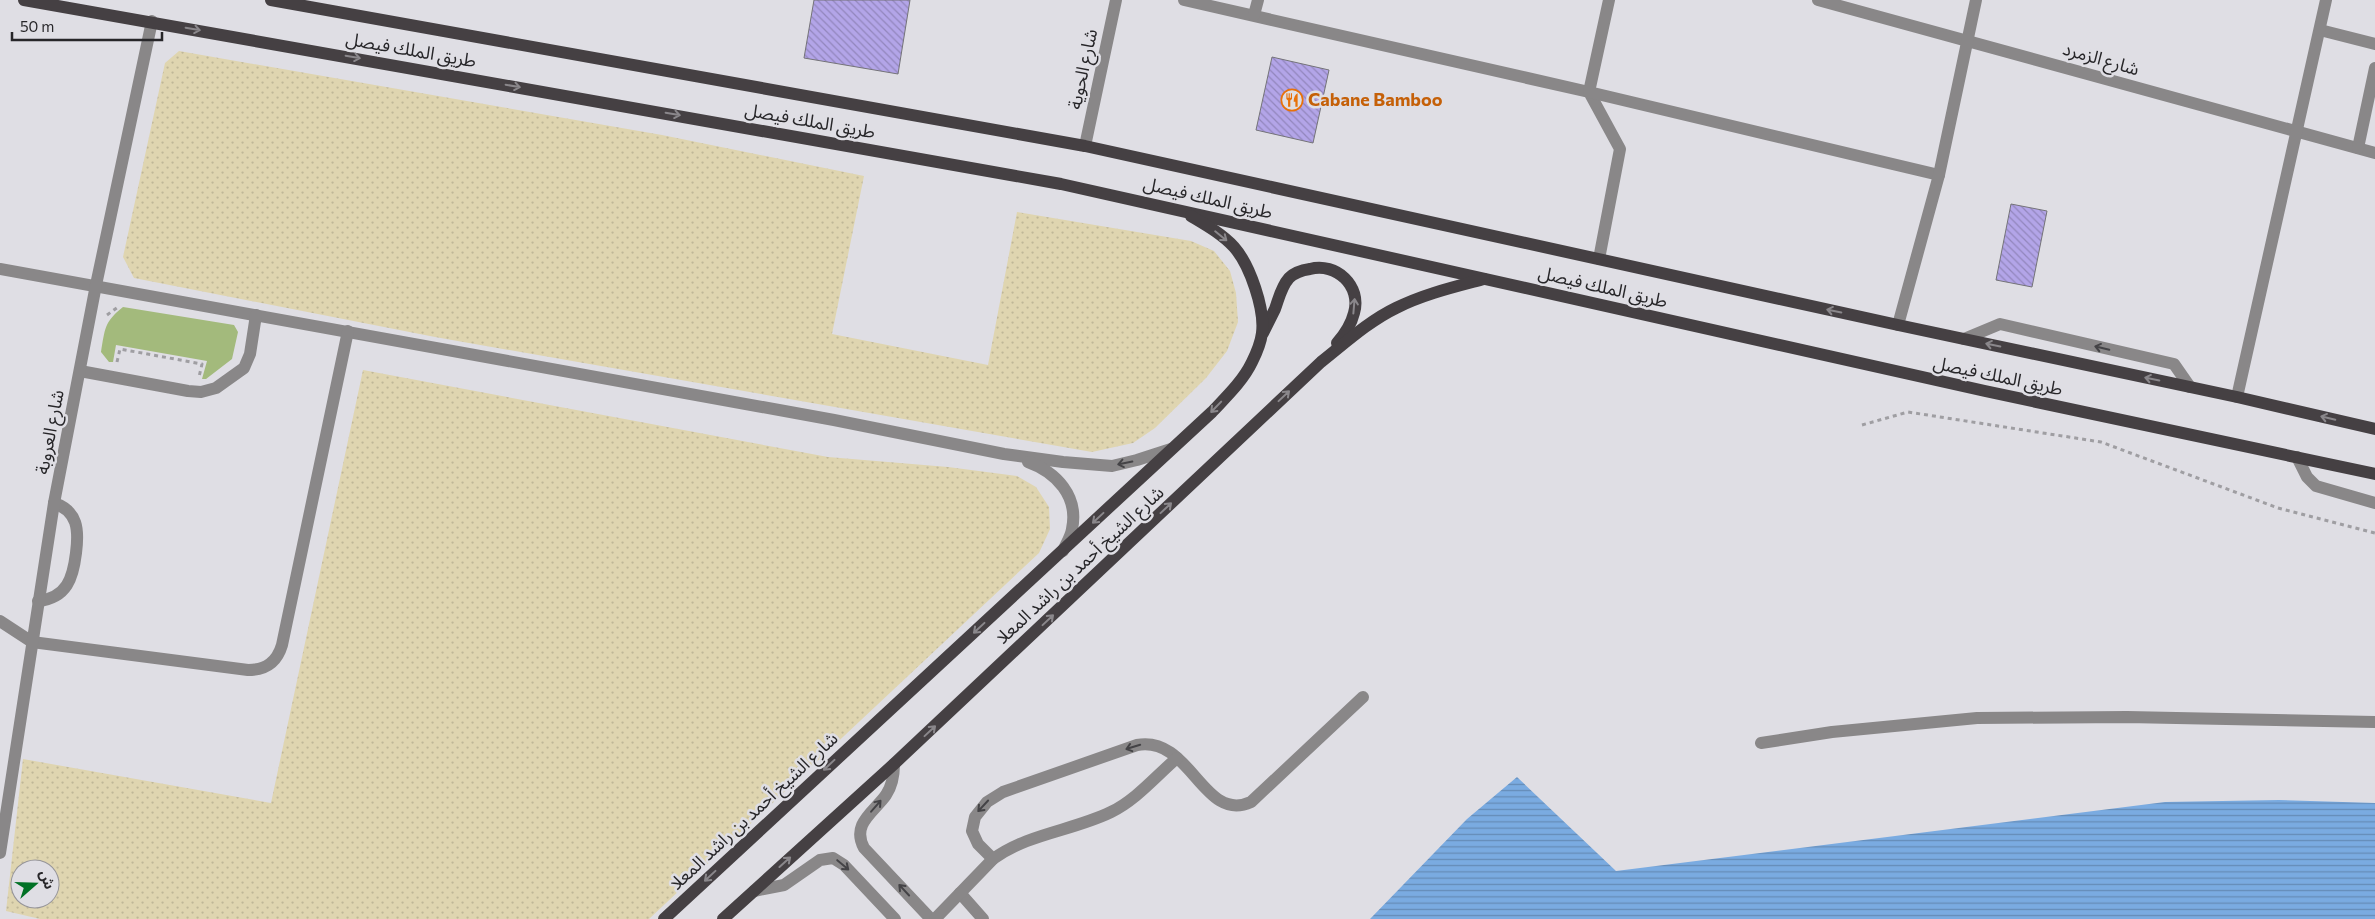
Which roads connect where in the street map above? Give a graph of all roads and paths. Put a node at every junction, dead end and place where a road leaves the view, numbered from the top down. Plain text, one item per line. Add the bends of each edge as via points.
1 (24, 0) edge
2 (271, 0) edge
3 (1116, 0) edge
4 (1184, 0) edge
5 (1258, 0) edge
6 (1609, 0) edge
7 (1818, 0) edge
8 (1976, 0) edge
9 (2326, 0) edge
10 (1254, 15) junction
11 (152, 21) junction
12 (2320, 30) junction
13 (1967, 40) junction
14 (2375, 44) edge
15 (2375, 68) edge
16 (1589, 92) junction
17 (2297, 132) junction
18 (1085, 146) junction
19 (2358, 148) junction
20 (2375, 153) edge
21 (1939, 174) junction
22 (1180, 210) junction
23 (1599, 259) junction
24 (0, 269) edge
25 (1486, 279) junction
26 (96, 285) junction
27 (123, 303) dead end
28 (256, 315) junction
29 (106, 316) dead end
30 (1898, 325) junction
31 (348, 331) junction
32 (1262, 333) junction
33 (1964, 339) junction
34 (1321, 362) junction
35 (116, 366) dead end
36 (80, 371) junction
37 (198, 382) dead end
38 (2190, 387) junction
39 (2237, 397) junction
40 (1862, 426) dead end
41 (2375, 429) edge
42 (1171, 449) junction
43 (1004, 454) junction
44 (2297, 457) junction
45 (2375, 474) edge
46 (54, 502) junction
47 (2375, 503) edge
48 (2375, 533) edge
49 (1062, 551) junction
50 (38, 601) junction
51 (0, 621) edge
52 (32, 642) junction
53 (1363, 697) dead end
54 (2375, 722) edge
55 (1760, 743) dead end
56 (1176, 758) junction
57 (894, 764) junction
58 (3, 807) edge
59 (0, 853) edge
60 (993, 859) junction
61 (754, 890) junction
62 (960, 893) junction
63 (664, 919) edge
64 (723, 919) edge
65 (894, 919) edge
66 (933, 919) edge
67 (983, 919) edge

1 - 11 main road, طريق الملك فيصل
2 - 18 main road, طريق الملك فيصل
3 - 18 street, شارع الحوية
4 - 10 street
5 - 10 street
6 - 16 street
7 - 13 street, شارع الزمرد
8 - 13 street
9 - 12 street
10 - 16 street
11 -> 22 main road, طريق الملك فيصل via 1061,184
11 - 26 street, شارع العروبة
12 - 14 street
12 - 17 street
13 - 17 street, شارع الزمرد
13 - 21 street
15 - 19 street
16 - 21 street
16 - 23 street via 1620,149
17 - 19 street, شارع الزمرد
17 - 39 street
18 - 23 main road, طريق الملك فيصل
19 - 20 street, شارع الزمرد
21 - 30 street
22 - 25 main road, طريق الملك فيصل
22 -> 32 main road, شارع الشيخ أحمد بن راشد المعلا via 1218,233 1235,248 1249,271 1260,305
30 -> 23 main road, طريق الملك فيصل
24 - 26 street
25 - 34 main road, شارع الشيخ أحمد بن راشد المعلا via 1396,308
25 - 44 main road, طريق الملك فيصل
26 - 28 street
26 - 36 street, شارع العروبة
27 - 29 path
28 - 31 street
28 - 36 street via 250,354 244,368 216,388 188,391
30 - 33 main road, طريق الملك فيصل
31 - 43 street
31 - 52 street via 282,645 280,653 270,664 248,670
34 -> 32 main road via 1346,332 1354,312 1355,297 1349,283 1330,268 1317,267 1290,277
32 -> 42 main road, شارع الشيخ أحمد بن راشد المعلا via 1252,362 1234,389
38 -> 33 main road, طريق الملك فيصل
38 -> 33 street via 2174,364 2000,324
57 -> 34 main road, شارع الشيخ أحمد بن راشد المعلا
35 - 37 path via 120,349 202,364
36 - 46 street, شارع العروبة
38 - 39 main road, طريق الملك فيصل
41 -> 39 main road, طريق الملك فيصل
40 - 48 path via 1908,412 2101,442 2278,508
42 -> 43 street via 1112,466
42 -> 49 main road, شارع الشيخ أحمد بن راشد المعلا
43 - 49 street via 1042,467 1057,478 1068,493 1072,529
44 - 45 main road, طريق الملك فيصل
44 - 47 street via 2316,486
46 - 50 street, شارع العروبة
46 - 50 street via 68,510 76,522 78,537 74,572 62,593
49 -> 63 main road, شارع الشيخ أحمد بن راشد المعلا
50 - 52 street, شارع العروبة
51 - 52 street
52 - 58 street, شارع العروبة
53 - 56 street via 1244,806 1222,803
54 - 55 street via 2127,716 1986,718 1896,725
56 - 60 street via 1120,808 1021,842
56 -> 60 street via 1159,745 1137,745 994,796 974,816 972,831 978,844
61 -> 57 main road, شارع الشيخ أحمد بن راشد المعلا
66 -> 57 street via 864,848 860,836 862,823 891,785
58 - 59 street, شارع العروبة
60 - 62 street
61 - 64 main road, شارع الشيخ أحمد بن راشد المعلا
61 -> 65 street via 784,885 820,860 833,858 844,864
62 - 66 street
62 - 67 street

